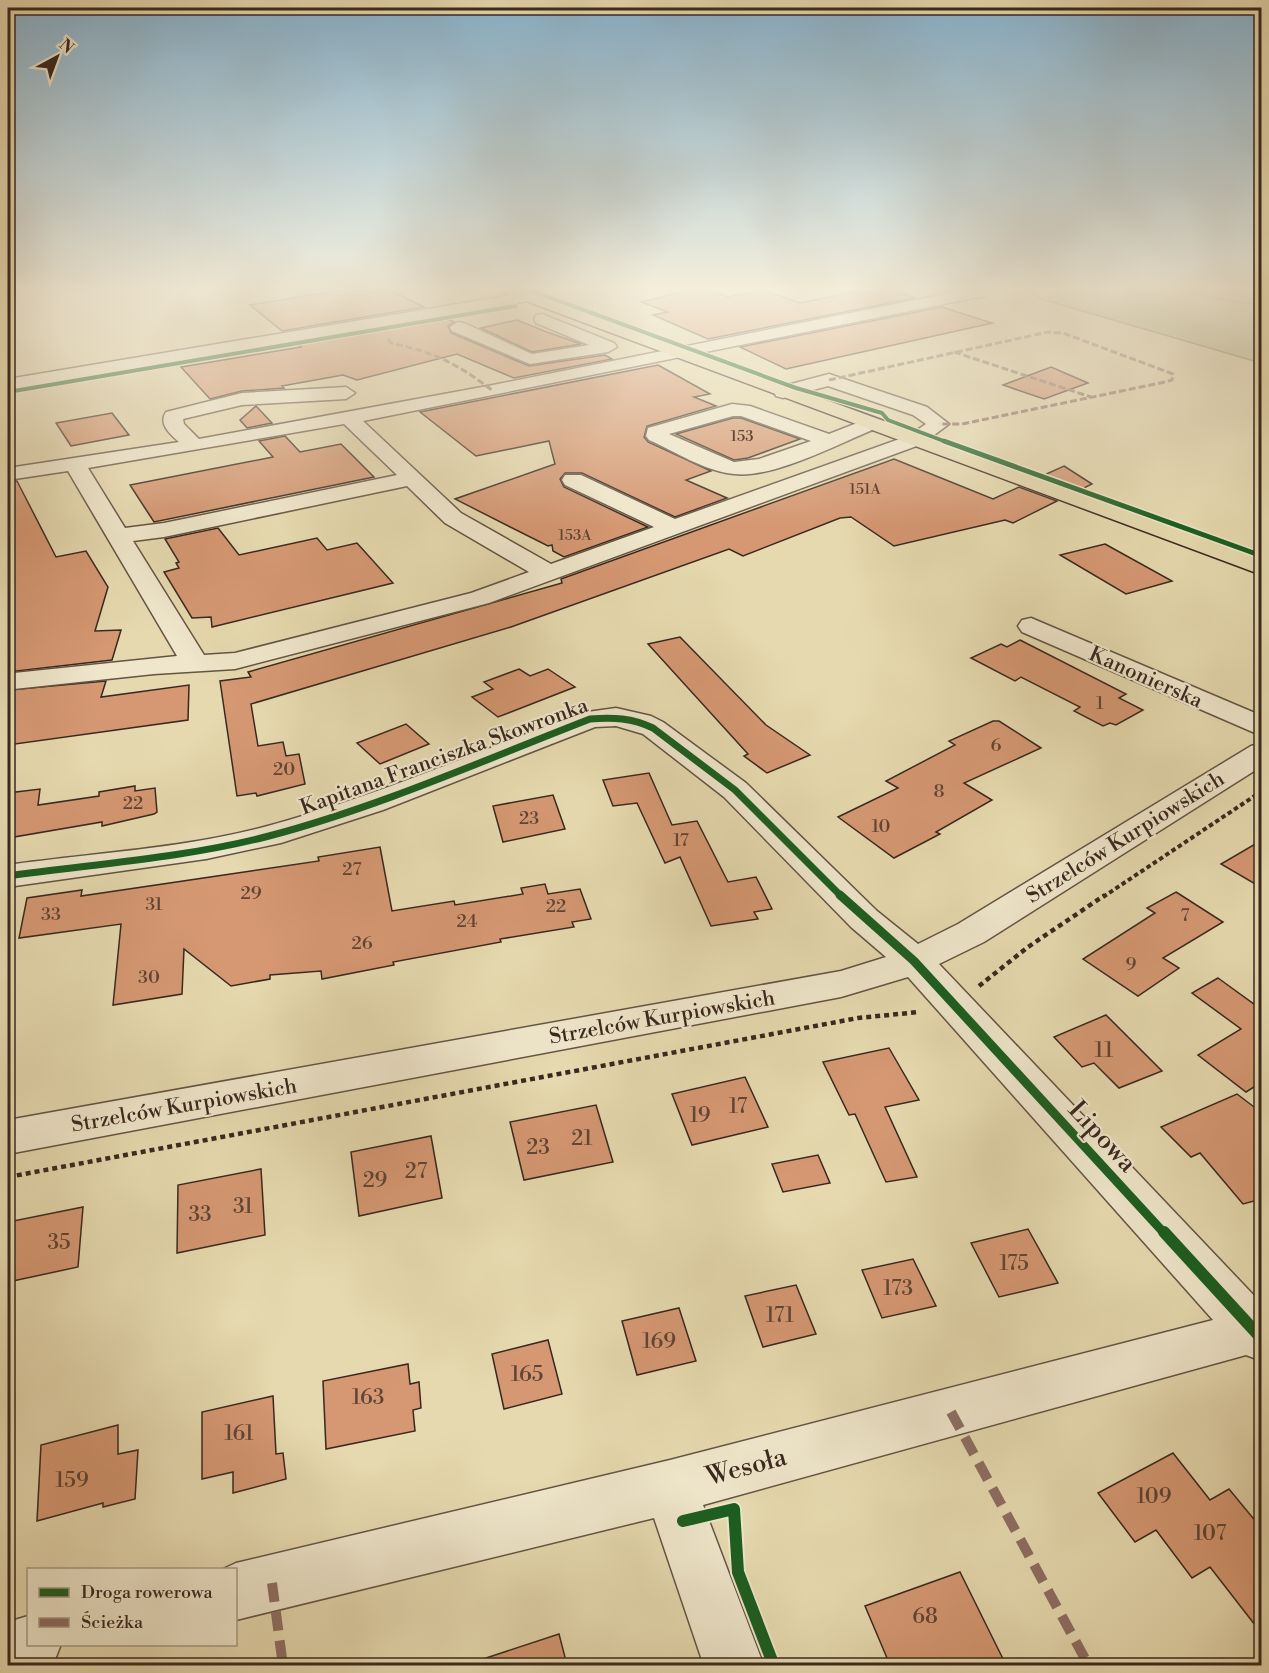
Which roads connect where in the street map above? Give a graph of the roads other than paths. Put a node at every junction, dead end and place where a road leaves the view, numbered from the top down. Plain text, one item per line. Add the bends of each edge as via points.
1 (103, 369) edge
2 (607, 369) edge
3 (720, 369) edge
4 (8, 385) edge
5 (783, 392) junction
6 (360, 416) junction
7 (870, 424) junction
8 (827, 440) junction
9 (915, 440) junction
10 (194, 446) junction
11 (75, 465) junction
12 (8, 474) edge
13 (411, 478) junction
14 (573, 480) dead end
15 (675, 528) junction
16 (117, 536) junction
17 (1262, 568) edge
18 (549, 573) junction
19 (1031, 626) dead end
20 (195, 663) junction
21 (14, 681) dead end
22 (1262, 727) edge
23 (1262, 752) edge
24 (8, 876) edge
25 (914, 961) junction
26 (8, 1137) edge
27 (1259, 1333) edge
28 (670, 1486) junction
29 (237, 1592) edge
30 (27, 1645) edge
31 (8, 1651) edge
32 (734, 1665) edge

1 - 4 street
2 - 6 street
3 - 5 main road
5 - 7 main road
5 - 9 street via 829,380 920,411 939,424
6 - 10 street
6 - 10 street via 342,389 242,399 173,416 174,426
6 - 13 street
7 - 8 street
7 - 9 main road
8 - 8 street via 748,469 733,468 656,436 655,432 743,410
9 - 15 street
9 - 17 main road
10 - 11 street
11 - 12 street
11 - 16 street
13 - 16 street via 164,530
13 - 18 street via 453,518
14 - 15 street
15 - 18 street
16 - 20 street
18 - 20 street via 480,598 235,660
19 - 22 street, Kanonierska
20 - 21 street
23 - 25 street, Strzelców Kurpiowskich via 971,933
24 - 25 street, Kapitana Franciszka Skowronka via 206,849 269,836 372,803 590,719 616,717 652,728 735,790 856,911
25 - 26 street, Strzelców Kurpiowskich via 842,984
25 - 27 street, Lipowa
27 - 28 street, Wesoła
28 - 29 street, Wesoła
28 - 32 street
30 - 31 street

